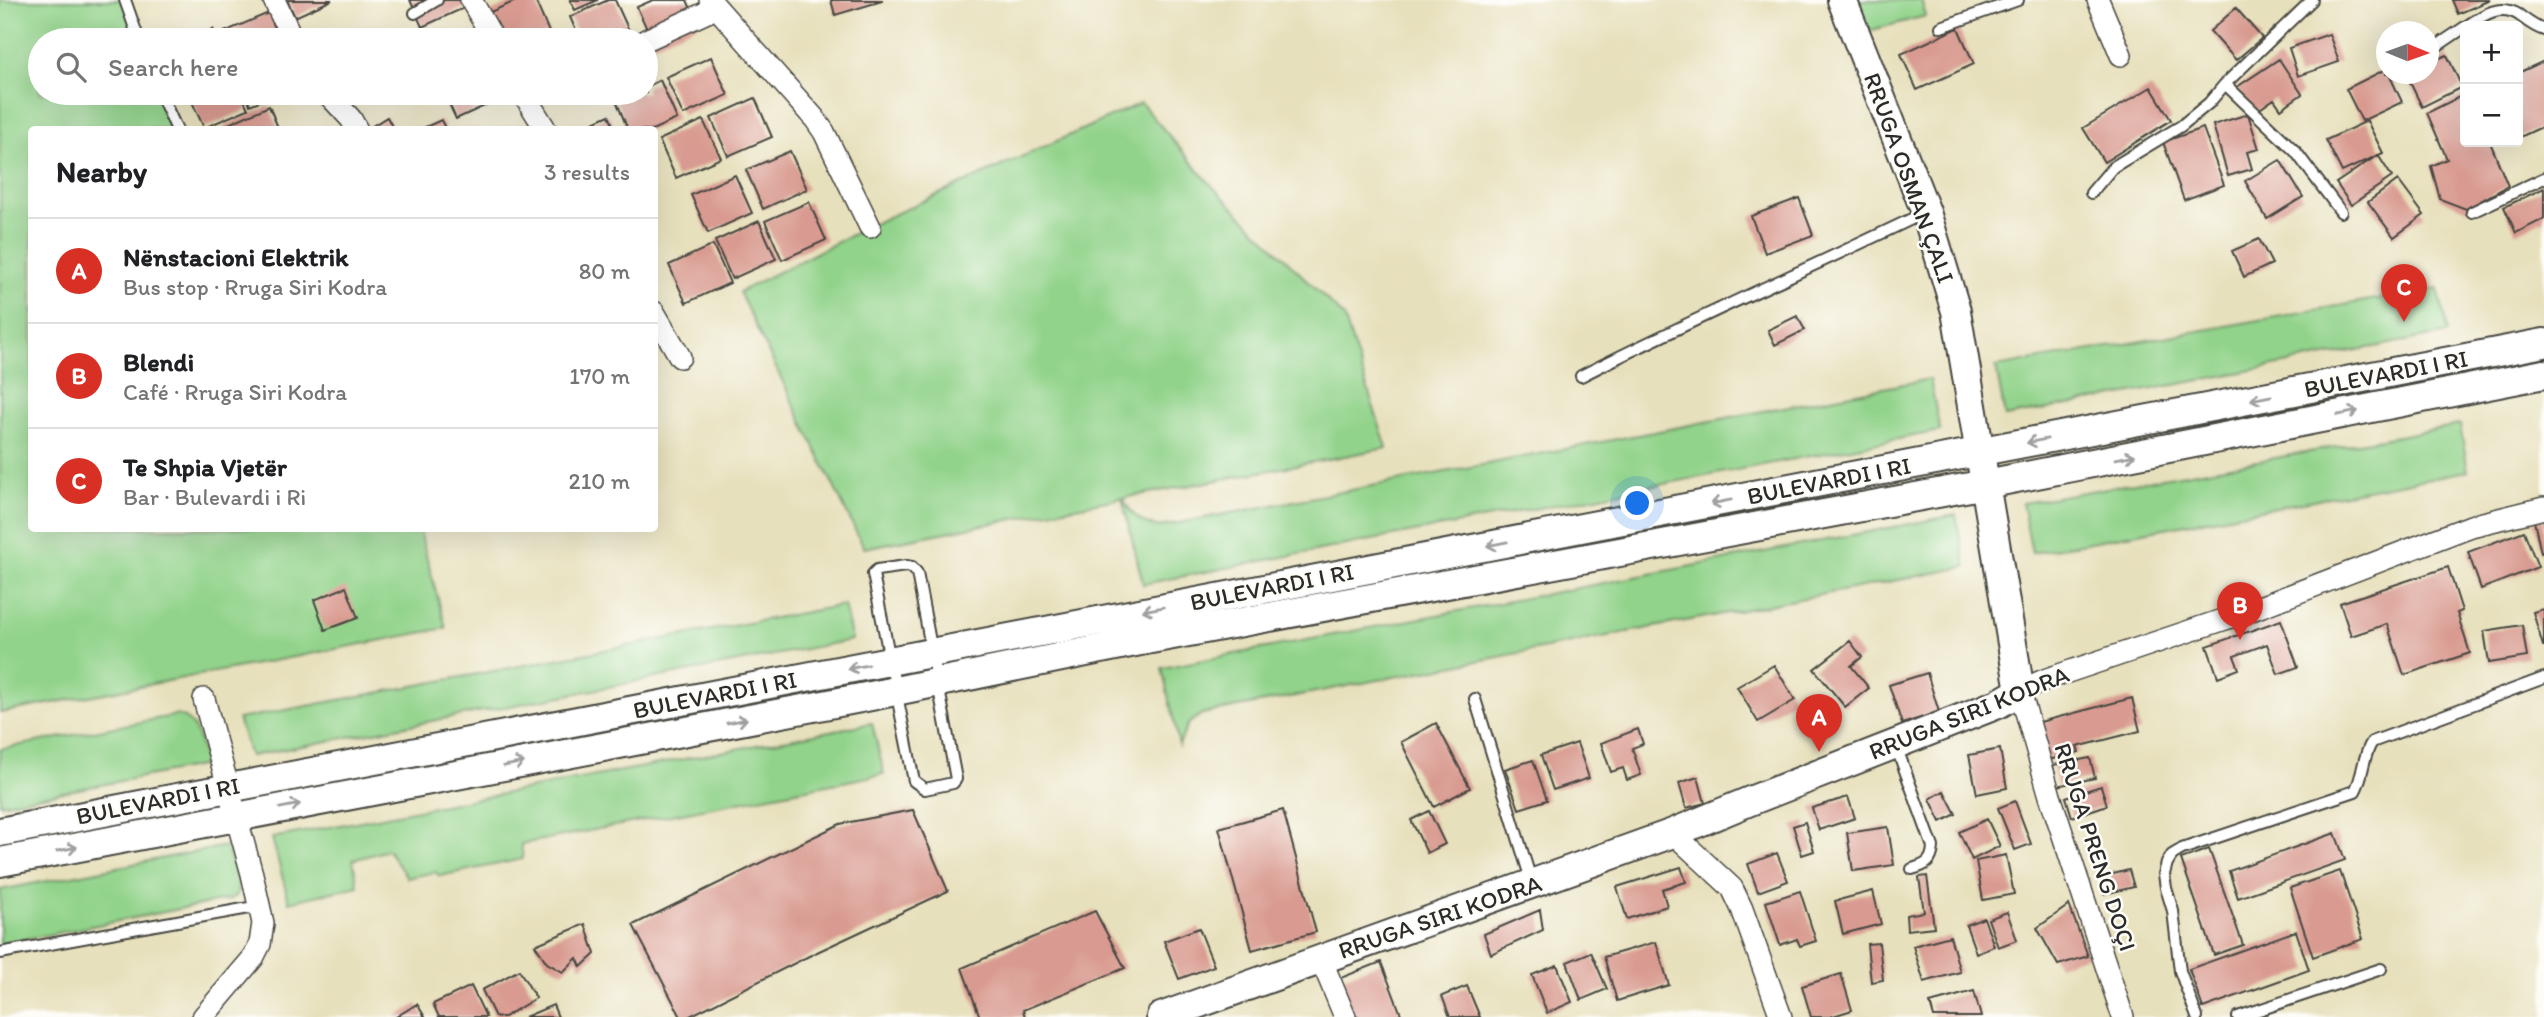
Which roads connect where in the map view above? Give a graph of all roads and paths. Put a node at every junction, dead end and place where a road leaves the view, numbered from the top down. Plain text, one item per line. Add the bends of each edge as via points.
1 (125, 0) edge
2 (274, 0) edge
3 (437, 0) edge
4 (471, 0) edge
5 (1842, 0) edge
6 (2018, 0) edge
7 (2098, 0) edge
8 (2312, 0) edge
9 (713, 4) edge
10 (415, 13) dead end
11 (2475, 21) edge
12 (1941, 27) dead end
13 (135, 28) edge
14 (287, 28) edge
15 (487, 28) edge
16 (2544, 30) edge
17 (2460, 31) edge
18 (658, 34) edge
19 (2439, 45) edge
20 (2121, 55) dead end
21 (2225, 84) junction
22 (166, 105) edge
23 (339, 105) edge
24 (533, 105) edge
25 (175, 126) edge
26 (355, 126) edge
27 (544, 126) edge
28 (2544, 178) edge
29 (2091, 193) dead end
30 (1926, 212) junction
31 (2341, 212) dead end
32 (2472, 212) dead end
33 (870, 227) dead end
34 (658, 319) edge
35 (2544, 343) edge
36 (680, 357) dead end
37 (2544, 374) edge
38 (1580, 376) dead end
39 (1980, 452) junction
40 (1986, 484) junction
41 (2544, 508) edge
42 (932, 653) junction
43 (890, 661) junction
44 (2544, 678) edge
45 (938, 683) junction
46 (896, 691) junction
47 (2020, 691) junction
48 (204, 699) dead end
49 (1475, 699) dead end
50 (1895, 744) junction
51 (228, 788) junction
52 (236, 817) junction
53 (0, 832) edge
54 (1673, 833) junction
55 (0, 862) edge
56 (1912, 869) dead end
57 (1533, 885) junction
58 (260, 906) junction
59 (0, 953) edge
60 (1321, 959) junction
61 (2381, 969) dead end
62 (202, 1017) edge
63 (1161, 1017) edge
64 (1345, 1017) edge
65 (1781, 1017) edge
66 (2123, 1017) edge
67 (2197, 1017) edge
68 (2238, 1017) edge

1 - 13 lane
2 - 14 street
3 - 10 lane
4 - 15 street
5 - 30 main road, RRUGA OSMAN ÇALI
6 - 12 lane
7 - 20 street
8 - 21 lane
9 - 18 street
9 - 33 street via 816,119
11 - 16 lane via 2488,12 2504,10
17 - 19 lane
21 - 29 lane via 2181,126 2113,167
21 - 31 lane via 2296,152
22 - 25 lane
23 - 26 street
24 - 27 street
28 - 32 lane
30 - 38 lane
30 - 39 main road, RRUGA OSMAN ÇALI via 1947,278
34 - 36 street
35 -> 39 main road, BULEVARDI I RI
40 -> 37 main road, BULEVARDI I RI
39 - 40 main road, RRUGA OSMAN ÇALI
39 -> 42 main road, BULEVARDI I RI
40 - 45 main road, BULEVARDI I RI via 1154,638
40 - 47 main road, RRUGA OSMAN ÇALI
41 - 47 street, RRUGA SIRI KODRA via 2471,526 2249,611
42 - 43 main road, BULEVARDI I RI
42 - 43 lane via 918,573 906,566 877,570 873,574
42 - 45 lane
43 - 46 lane
43 -> 51 main road, BULEVARDI I RI
44 - 67 lane via 2371,742 2355,791 2172,855 2164,874 2166,888 2180,971
45 - 46 main road, BULEVARDI I RI
45 - 46 lane via 956,779 925,789 914,781
52 -> 46 main road, BULEVARDI I RI
47 - 50 main road, RRUGA SIRI KODRA
47 - 66 street, RRUGA PRENG DOÇI
48 - 51 street
49 - 57 lane
50 - 54 main road, RRUGA SIRI KODRA
50 - 56 lane via 1933,846 1932,858
51 - 52 street
51 - 53 main road, BULEVARDI I RI
55 -> 52 main road, BULEVARDI I RI
52 - 58 street
54 - 57 main road, RRUGA SIRI KODRA
54 - 65 street via 1732,888
57 - 60 main road, RRUGA SIRI KODRA
58 - 59 lane
58 - 62 street via 263,923 253,958
60 - 63 main road, RRUGA SIRI KODRA
60 - 64 street
61 - 68 lane

